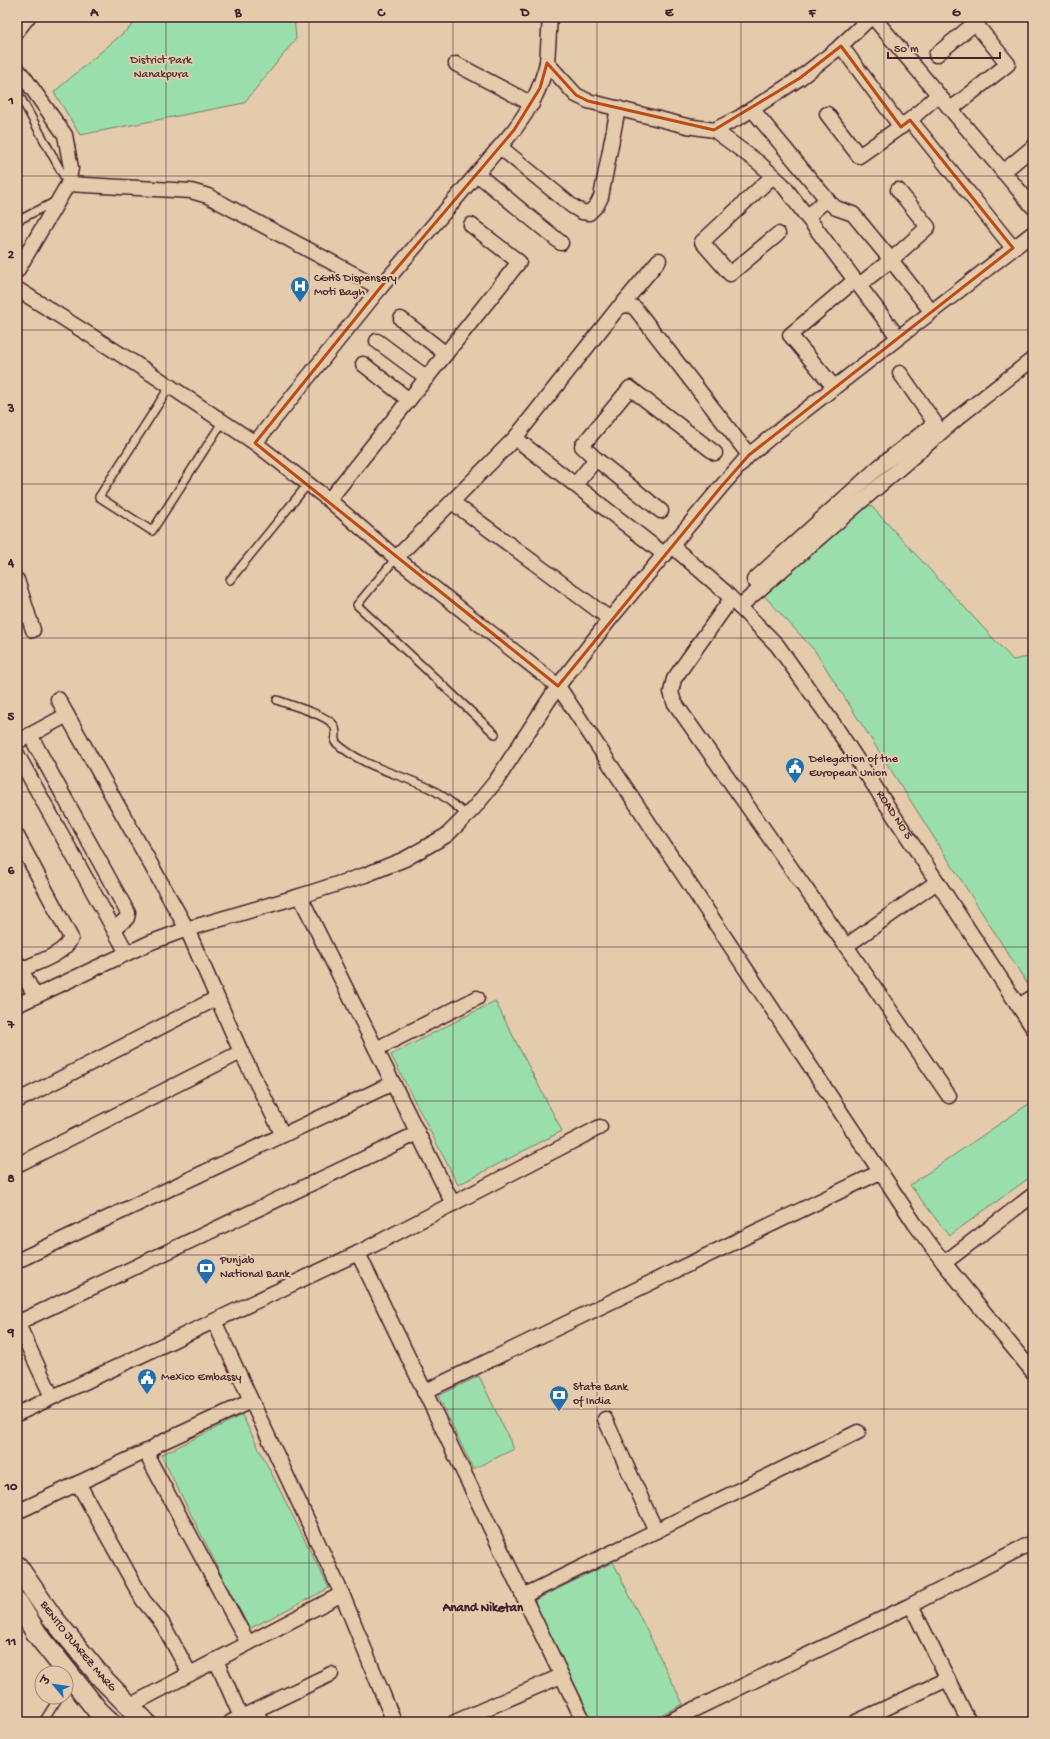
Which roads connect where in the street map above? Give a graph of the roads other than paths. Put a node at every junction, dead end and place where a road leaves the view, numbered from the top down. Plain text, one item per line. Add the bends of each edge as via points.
1 (28, 17) edge
2 (550, 17) edge
3 (872, 17) edge
4 (17, 31) edge
5 (841, 46) junction
6 (936, 55) dead end
7 (547, 63) junction
8 (456, 64) dead end
9 (17, 69) edge
10 (17, 91) edge
11 (938, 95) junction
12 (532, 104) junction
13 (618, 108) junction
14 (752, 109) junction
15 (951, 109) junction
16 (827, 114) dead end
17 (906, 123) junction
18 (714, 130) junction
19 (500, 147) junction
20 (1033, 147) edge
21 (1003, 172) junction
22 (477, 174) junction
23 (773, 176) junction
24 (68, 184) junction
25 (898, 190) dead end
26 (60, 199) junction
27 (827, 199) junction
28 (1033, 207) edge
29 (807, 217) junction
30 (17, 221) edge
31 (471, 225) dead end
32 (1033, 233) edge
33 (778, 234) dead end
34 (561, 243) dead end
35 (1013, 248) junction
36 (659, 260) dead end
37 (891, 260) junction
38 (17, 271) edge
39 (857, 282) junction
40 (380, 288) junction
41 (17, 289) edge
42 (620, 306) junction
43 (931, 312) junction
44 (402, 319) dead end
45 (898, 337) junction
46 (377, 341) dead end
47 (446, 354) junction
48 (1033, 359) edge
49 (363, 364) dead end
50 (900, 374) dead end
51 (427, 378) junction
52 (170, 386) junction
53 (834, 388) junction
54 (409, 400) junction
55 (223, 422) junction
56 (515, 438) junction
57 (255, 443) junction
58 (715, 453) dead end
59 (749, 455) junction
60 (596, 459) junction
61 (308, 484) junction
62 (575, 485) junction
63 (329, 500) junction
64 (452, 502) junction
65 (661, 511) dead end
66 (668, 550) junction
67 (396, 558) junction
68 (17, 580) edge
69 (230, 580) dead end
70 (762, 588) junction
71 (735, 603) junction
72 (610, 619) junction
73 (33, 630) dead end
74 (558, 686) junction
75 (58, 699) dead end
76 (277, 700) dead end
77 (67, 715) junction
78 (495, 734) dead end
79 (30, 735) junction
80 (17, 742) edge
81 (17, 754) edge
82 (467, 815) junction
83 (17, 836) edge
84 (937, 882) junction
85 (302, 902) junction
86 (114, 929) junction
87 (190, 935) junction
88 (846, 946) junction
89 (127, 953) junction
90 (19, 966) edge
91 (35, 996) junction
92 (1033, 997) edge
93 (217, 998) junction
94 (477, 998) dead end
95 (17, 1005) edge
96 (1019, 1006) junction
97 (1033, 1028) edge
98 (376, 1049) junction
99 (241, 1052) junction
100 (393, 1083) junction
101 (949, 1096) dead end
102 (17, 1101) edge
103 (600, 1127) dead end
104 (418, 1133) junction
105 (283, 1135) junction
106 (17, 1165) edge
107 (880, 1172) junction
108 (1033, 1195) edge
109 (453, 1204) junction
110 (358, 1254) junction
111 (17, 1261) edge
112 (944, 1263) junction
113 (214, 1321) junction
114 (17, 1323) edge
115 (1033, 1372) edge
116 (424, 1392) junction
117 (52, 1397) junction
118 (251, 1401) junction
119 (17, 1414) edge
120 (605, 1419) dead end
121 (858, 1432) dead end
122 (153, 1448) junction
123 (78, 1483) junction
124 (17, 1512) edge
125 (656, 1531) junction
126 (1033, 1542) edge
127 (17, 1566) edge
128 (342, 1594) junction
129 (523, 1596) junction
130 (17, 1602) edge
131 (911, 1605) junction
132 (248, 1643) junction
133 (216, 1660) junction
134 (58, 1665) edge
135 (190, 1674) junction
136 (331, 1674) dead end
137 (561, 1676) junction
138 (948, 1679) junction
139 (74, 1686) edge
140 (54, 1705) edge
141 (129, 1706) junction
142 (258, 1716) edge
143 (477, 1718) edge
144 (236, 1720) edge
145 (43, 1722) edge
146 (110, 1722) edge
147 (146, 1722) edge
148 (394, 1722) edge
149 (455, 1722) edge
150 (584, 1722) edge
151 (668, 1722) edge
152 (856, 1722) edge
153 (969, 1722) edge

1 - 4 street
2 - 7 street
3 - 5 street
3 - 11 street
5 - 14 street via 800,78
5 - 17 street
6 - 15 street via 975,23 1008,64
7 - 12 street via 540,88
7 - 13 street via 576,95 588,101
8 - 12 street
9 - 24 street via 65,136 71,168
10 - 24 lane
11 - 15 street
11 - 17 street
12 - 19 street
13 - 18 street
13 - 19 street via 601,197 589,213 572,206
14 - 18 street
14 - 27 street
15 - 21 street
16 - 17 street via 859,156
17 - 35 street
18 - 23 street via 756,160
19 - 22 street
20 - 21 street
21 - 28 street
22 - 34 street
22 - 40 street
23 - 29 street
23 - 33 street via 702,242 730,274
24 - 26 street
24 - 40 street via 191,191 208,196
25 - 37 street via 928,227
26 - 30 lane
26 - 38 street
27 - 29 street
27 - 37 street via 836,208 853,214
29 - 39 street
31 - 47 street via 519,262
32 - 35 street
35 - 43 street
36 - 42 street
37 - 39 street
37 - 43 street
39 - 45 street
39 - 53 street via 790,335
40 - 57 street
41 - 52 street
42 - 56 street
42 - 59 street via 629,304 635,308
43 - 45 street
44 - 47 street
45 - 53 street
46 - 51 street
47 - 51 street
48 - 70 street via 960,416
49 - 54 street
50 - 70 street via 935,423 880,466 754,580
51 - 54 street
52 - 55 street
52 - 55 lane via 99,497 152,531
53 - 59 street
54 - 63 street
55 - 57 street
56 - 62 street, ROAD NO 5
56 - 64 street
57 - 61 street
58 - 60 street via 630,388 582,446
59 - 66 street
60 - 62 street
60 - 65 street
61 - 63 street
61 - 69 lane
62 - 66 street, ROAD NO 5
63 - 67 street
64 - 67 street
64 - 72 street
66 - 71 street, ROAD NO 5
66 - 72 street
67 - 74 street
67 - 78 lane via 357,605
68 - 73 street
70 - 71 street
71 - 84 street, ROAD NO 5 via 777,645 835,726
71 - 88 street via 674,679 671,692 674,702
72 - 74 street
74 - 82 street via 496,781
74 - 107 street
75 - 77 street
76 - 82 lane via 333,724 336,732 335,742 343,750 384,772 431,788
77 - 79 street
77 - 87 street
79 - 80 street
79 - 86 street via 128,913 128,918
81 - 86 street
82 - 85 street via 447,835 404,859
83 - 90 street via 71,938 69,943 56,953
84 - 88 street
84 - 96 street, ROAD NO 5
85 - 87 street
85 - 98 street
86 - 89 street
87 - 89 street
87 - 93 street
88 - 101 street
89 - 91 street
90 - 91 street
91 - 95 street
92 - 96 street
93 - 99 street
93 - 102 street
94 - 98 street
96 - 97 street, ROAD NO 5
98 - 100 street
99 - 105 street
99 - 106 street
100 - 104 street
100 - 105 street
103 - 109 street
104 - 109 street
104 - 114 street
105 - 111 street
107 - 112 street
107 - 116 street
108 - 112 street
109 - 110 street
110 - 113 street
110 - 116 street
112 - 115 street
113 - 117 street
113 - 118 street
114 - 117 street
116 - 129 street
117 - 119 street
118 - 122 street
118 - 128 street
120 - 125 street
121 - 125 street
122 - 123 street
122 - 132 street via 149,1454 150,1461
123 - 124 street
123 - 135 street via 143,1600 162,1623
125 - 129 street
126 - 131 street
127 - 141 street, BENITO JUAREZ MARG via 57,1623 101,1677
128 - 132 street
128 - 148 street
129 - 137 street
130 - 134 street, BENITO JUAREZ MARG
131 - 138 street
131 - 151 street
132 - 133 street
133 - 135 street
133 - 144 street
135 - 141 street
136 - 142 street
137 - 143 street
137 - 150 street
138 - 152 street
138 - 153 street
139 - 146 street, BENITO JUAREZ MARG
140 - 145 lane
141 - 147 street, BENITO JUAREZ MARG
142 - 144 street
143 - 149 street

